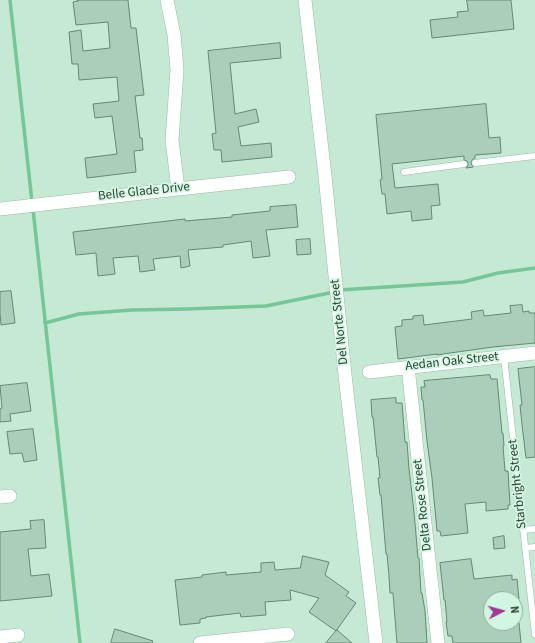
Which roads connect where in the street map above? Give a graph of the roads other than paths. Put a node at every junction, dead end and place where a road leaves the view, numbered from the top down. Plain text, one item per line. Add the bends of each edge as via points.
1 (168, 0) edge
2 (305, 0) edge
3 (535, 156) edge
4 (475, 163) dead end
5 (464, 164) dead end
6 (404, 172) dead end
7 (289, 177) dead end
8 (178, 188) junction
9 (0, 209) edge
10 (535, 353) edge
11 (504, 356) junction
12 (408, 367) junction
13 (369, 372) dead end
14 (535, 529) edge
15 (523, 530) junction
16 (535, 547) edge
17 (525, 548) junction
18 (288, 634) dead end
19 (18, 635) dead end
20 (535, 635) edge
21 (0, 637) edge
22 (200, 643) edge
23 (376, 643) edge
24 (438, 643) edge

1 - 8 street via 177,70 172,140
2 - 23 street, Del Norte Street
3 - 4 lane
5 - 6 lane
7 - 8 street, Belle Glade Drive
8 - 9 street, Belle Glade Drive
10 - 11 street, Aedan Oak Street
11 - 12 street, Aedan Oak Street
11 - 15 lane, Starbright Street
12 - 13 street, Aedan Oak Street
12 - 24 street, Delta Rose Street
14 - 15 lane
15 - 17 lane, Starbright Street
16 - 17 lane
17 - 20 lane, Starbright Street
18 - 22 street
19 - 21 street

